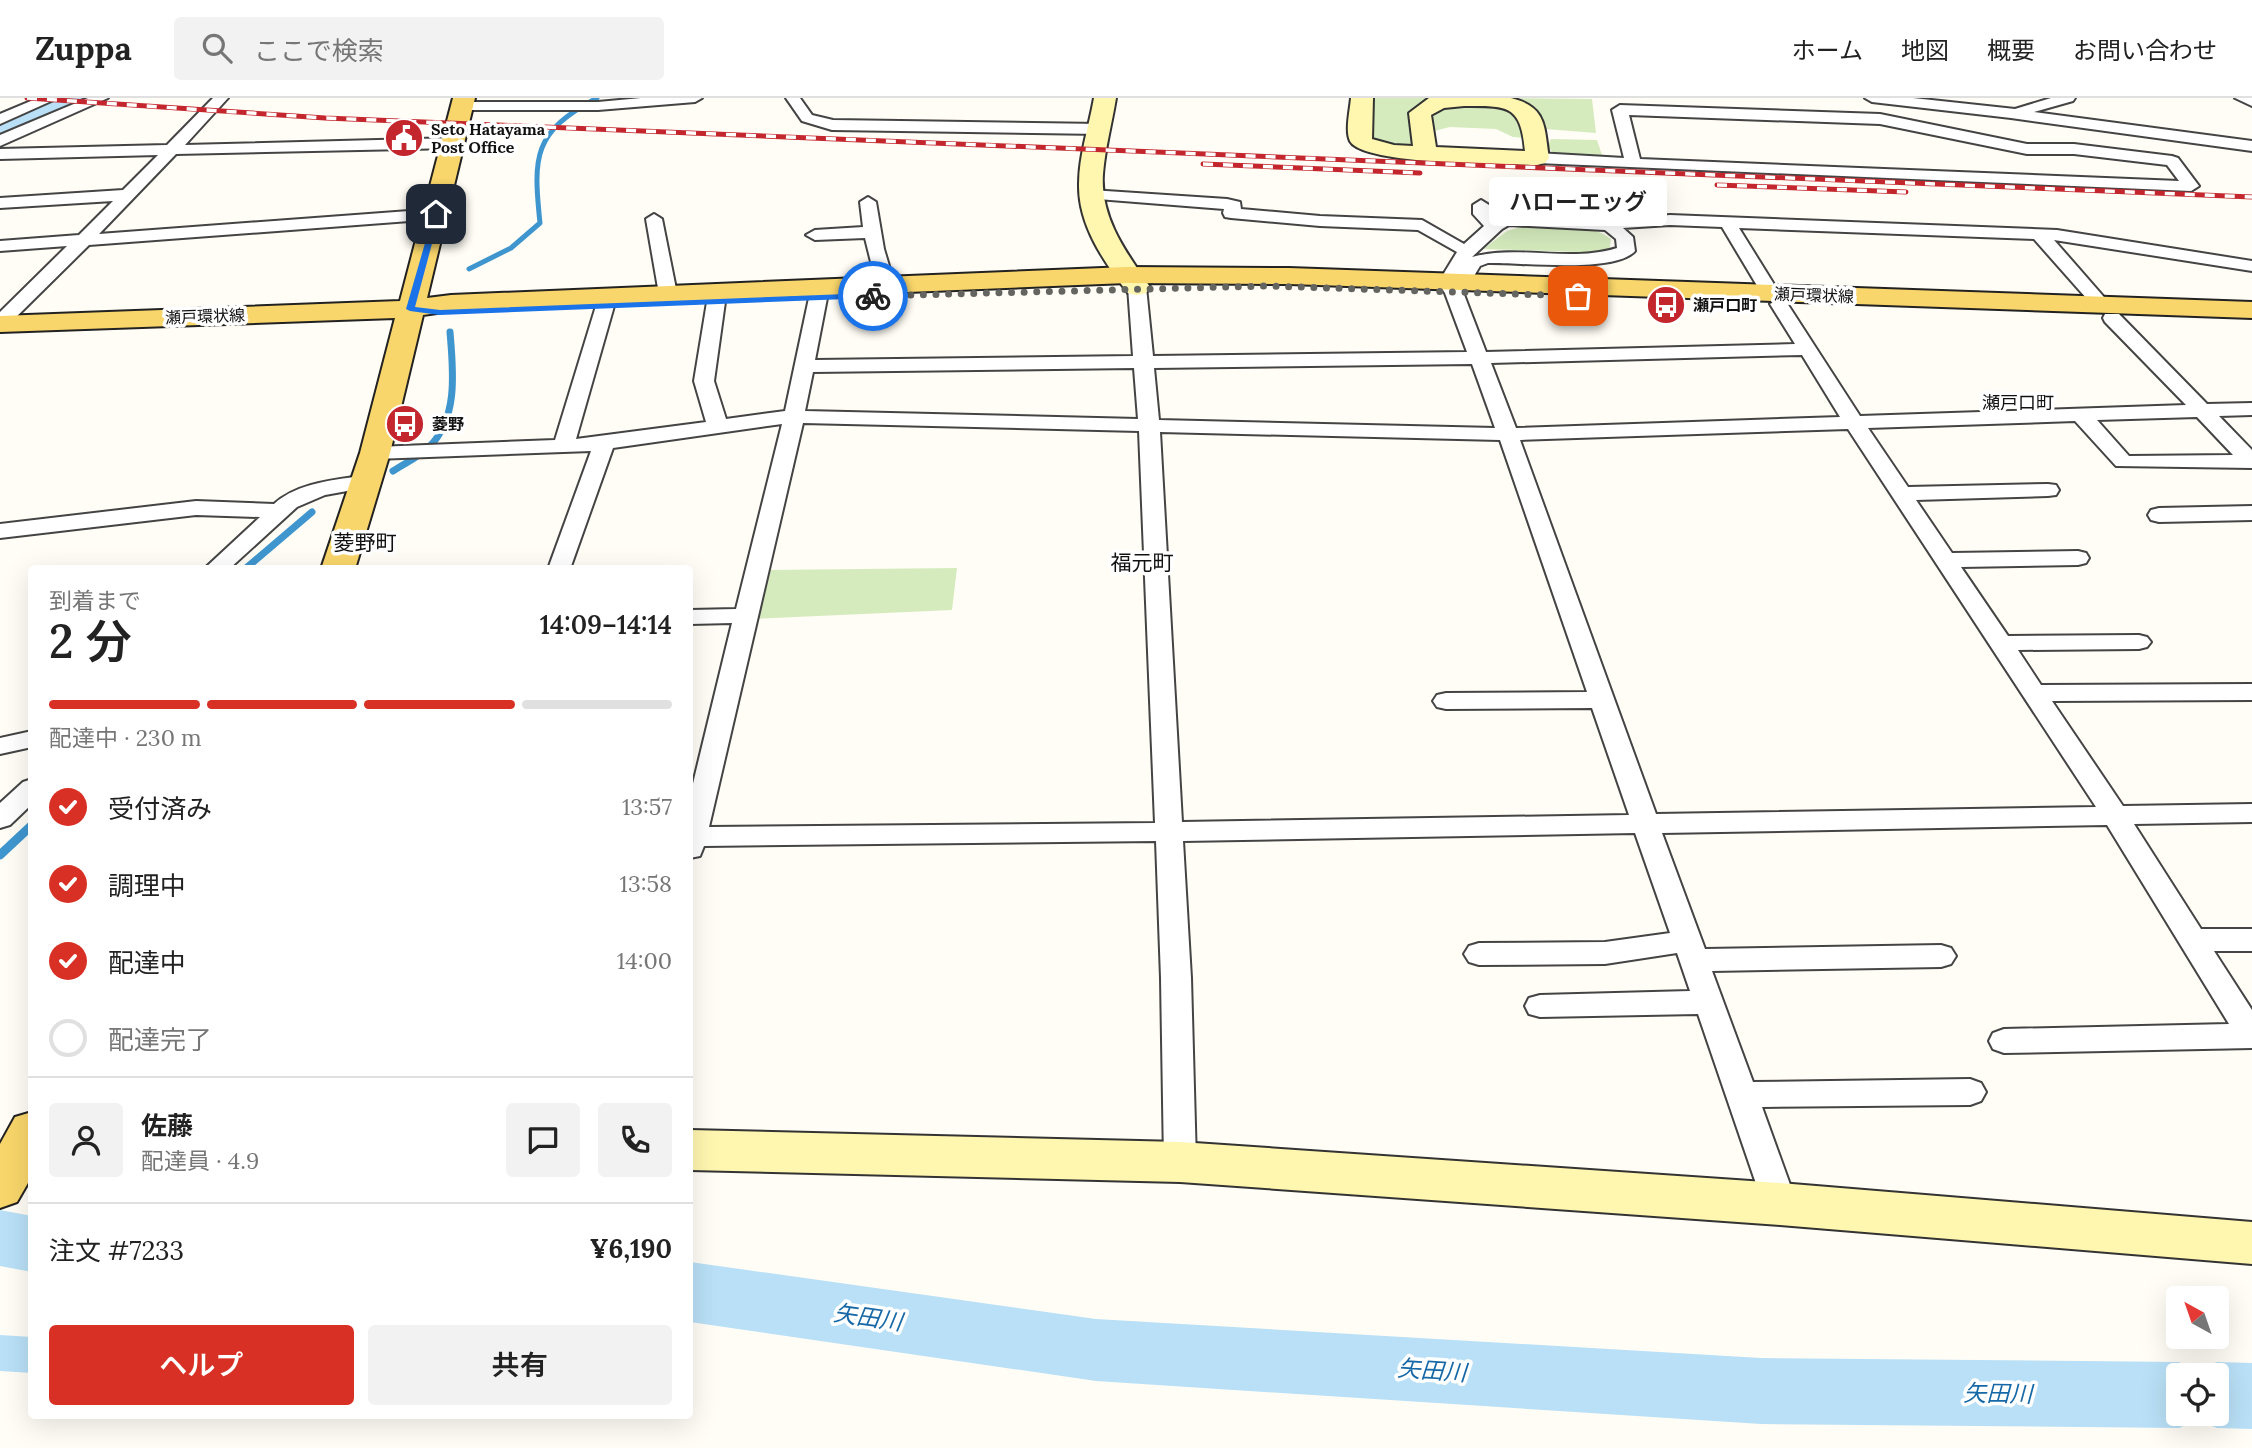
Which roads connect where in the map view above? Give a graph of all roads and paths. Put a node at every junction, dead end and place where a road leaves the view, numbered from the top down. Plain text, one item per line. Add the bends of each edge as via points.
1 (51, 98) edge
2 (101, 98) edge
3 (221, 98) edge
4 (575, 98) edge
5 (695, 98) edge
6 (793, 98) edge
7 (1105, 98) edge
8 (1362, 98) edge
9 (1872, 98) edge
10 (2068, 98) edge
11 (2242, 98) edge
12 (463, 102) edge
13 (2252, 102) edge
14 (560, 106) junction
15 (2011, 113) junction
16 (0, 119) edge
17 (1101, 129) junction
18 (0, 141) edge
19 (454, 143) junction
20 (2252, 146) edge
21 (172, 150) junction
22 (1425, 152) junction
23 (0, 154) edge
24 (1536, 158) junction
25 (1633, 163) junction
26 (126, 195) junction
27 (1091, 195) junction
28 (868, 202) dead end
29 (0, 203) edge
30 (1481, 205) dead end
31 (436, 214) junction
32 (654, 219) dead end
33 (1635, 221) junction
34 (1727, 222) junction
35 (1492, 224) junction
36 (1609, 226) junction
37 (872, 232) junction
38 (2039, 234) junction
39 (815, 235) dead end
40 (87, 239) junction
41 (0, 246) edge
42 (1467, 250) junction
43 (2252, 266) edge
44 (1132, 281) junction
45 (886, 286) junction
46 (1454, 286) junction
47 (668, 295) junction
48 (818, 298) junction
49 (1775, 299) junction
50 (716, 302) junction
51 (605, 306) junction
52 (410, 309) junction
53 (2252, 310) edge
54 (2106, 311) junction
55 (2252, 322) edge
56 (0, 323) edge
57 (1809, 349) junction
58 (1478, 358) junction
59 (1144, 362) junction
60 (806, 366) junction
61 (2252, 409) edge
62 (2203, 410) junction
63 (2081, 415) junction
64 (794, 417) junction
65 (1855, 424) junction
66 (718, 426) junction
67 (1149, 426) junction
68 (1508, 434) junction
69 (604, 443) junction
70 (564, 445) junction
71 (2252, 461) edge
72 (379, 462) junction
73 (2049, 490) dead end
74 (1901, 494) junction
75 (276, 512) junction
76 (2252, 513) edge
77 (2160, 515) dead end
78 (0, 530) edge
79 (2078, 558) dead end
80 (1945, 560) junction
81 (219, 565) edge
82 (340, 565) edge
83 (560, 565) edge
84 (745, 616) junction
85 (693, 617) edge
86 (2139, 642) dead end
87 (2000, 643) junction
88 (2252, 692) edge
89 (2033, 694) junction
90 (1603, 700) junction
91 (1446, 702) dead end
92 (28, 740) edge
93 (0, 746) edge
94 (28, 792) edge
95 (2252, 813) edge
96 (2115, 815) junction
97 (0, 819) edge
98 (1647, 824) junction
99 (693, 829) edge
100 (1169, 832) junction
101 (693, 841) edge
102 (2192, 940) junction
103 (2252, 940) edge
104 (1691, 951) junction
105 (1479, 954) dead end
106 (1941, 956) dead end
107 (1709, 1002) junction
108 (1540, 1006) dead end
109 (2252, 1036) edge
110 (2004, 1041) dead end
111 (1970, 1092) dead end
112 (1742, 1095) junction
113 (28, 1138) edge
114 (693, 1150) edge
115 (1180, 1162) junction
116 (0, 1188) edge
117 (1780, 1204) junction
118 (2252, 1243) edge

1 - 16 street
2 - 18 street
3 - 21 street
4 - 14 street
5 - 14 street
6 - 17 street via 807,118 832,125
7 - 17 street
8 - 22 street via 1360,139 1364,144 1393,152
9 - 15 street
10 - 15 street
11 - 13 street
12 - 14 street
12 - 19 main road
15 - 20 street
17 - 27 street
19 - 21 street
19 - 31 main road
21 - 23 street
21 - 26 street
22 - 24 street
22 - 24 street via 1420,113 1431,104 1492,100 1525,111 1532,118
24 - 25 street
25 - 25 street via 1647,163 2191,186 2172,161 2074,149 2027,149 1880,119 1620,110
26 - 29 street
26 - 40 street
27 - 42 street via 1227,204 1234,206 1231,214 1422,225
27 - 44 street via 1105,236
28 - 37 street
30 - 35 street via 1481,214
31 - 40 street
31 - 52 main road
32 - 47 street
33 - 34 street
33 - 35 street via 1515,214
33 - 36 street
34 - 38 street
34 - 49 street
35 - 36 street via 1522,219
35 - 42 street
36 - 46 street via 1624,237 1626,251 1585,261 1479,259
37 - 39 street
37 - 45 street
38 - 43 street
38 - 54 street
40 - 41 street
40 - 56 street
42 - 46 street
44 - 45 main road, 瀬戸環状線
44 - 46 main road, 瀬戸環状線
44 - 48 main road, 瀬戸環状線
44 - 59 street
45 - 47 main road, 瀬戸環状線
46 - 49 main road, 瀬戸環状線
46 - 58 street
47 - 52 main road, 瀬戸環状線 via 451,303
48 - 50 main road, 瀬戸環状線
48 - 60 street
49 - 54 main road, 瀬戸環状線
49 - 57 street
50 - 51 main road, 瀬戸環状線
50 - 66 street via 704,381
51 - 52 main road, 瀬戸環状線 via 440,313
51 - 70 street
52 - 56 main road, 瀬戸環状線
52 - 72 main road
53 - 54 main road, 瀬戸環状線
54 - 55 main road, 瀬戸環状線
54 - 62 street
57 - 58 street
57 - 65 street
58 - 59 street
58 - 68 street
59 - 60 street
59 - 67 street
60 - 64 street
61 - 62 street
62 - 63 street
62 - 71 street
63 - 65 street
63 - 71 street via 2123,462
64 - 66 street
64 - 67 street
64 - 84 street
65 - 68 street
65 - 74 street
66 - 69 street
67 - 68 street
67 - 100 street
68 - 90 street
69 - 70 street
69 - 83 street
70 - 72 street via 448,449
72 - 75 street
72 - 82 main road
73 - 74 street
74 - 80 street
75 - 78 street via 196,509
75 - 81 street
76 - 77 street
79 - 80 street
80 - 87 street
84 - 85 street
84 - 99 street
86 - 87 street
87 - 89 street
88 - 89 street
89 - 96 street
90 - 91 street
90 - 98 street
92 - 93 street
94 - 97 street
95 - 96 street
96 - 98 street
96 - 102 street
98 - 100 street
98 - 104 street
100 - 101 street
100 - 115 street
102 - 103 street
102 - 109 street
104 - 105 street
104 - 106 street
104 - 107 street
107 - 108 street
107 - 112 street
109 - 110 street
111 - 112 street
112 - 117 street
113 - 116 main road
114 - 115 street
115 - 117 street
117 - 118 street

